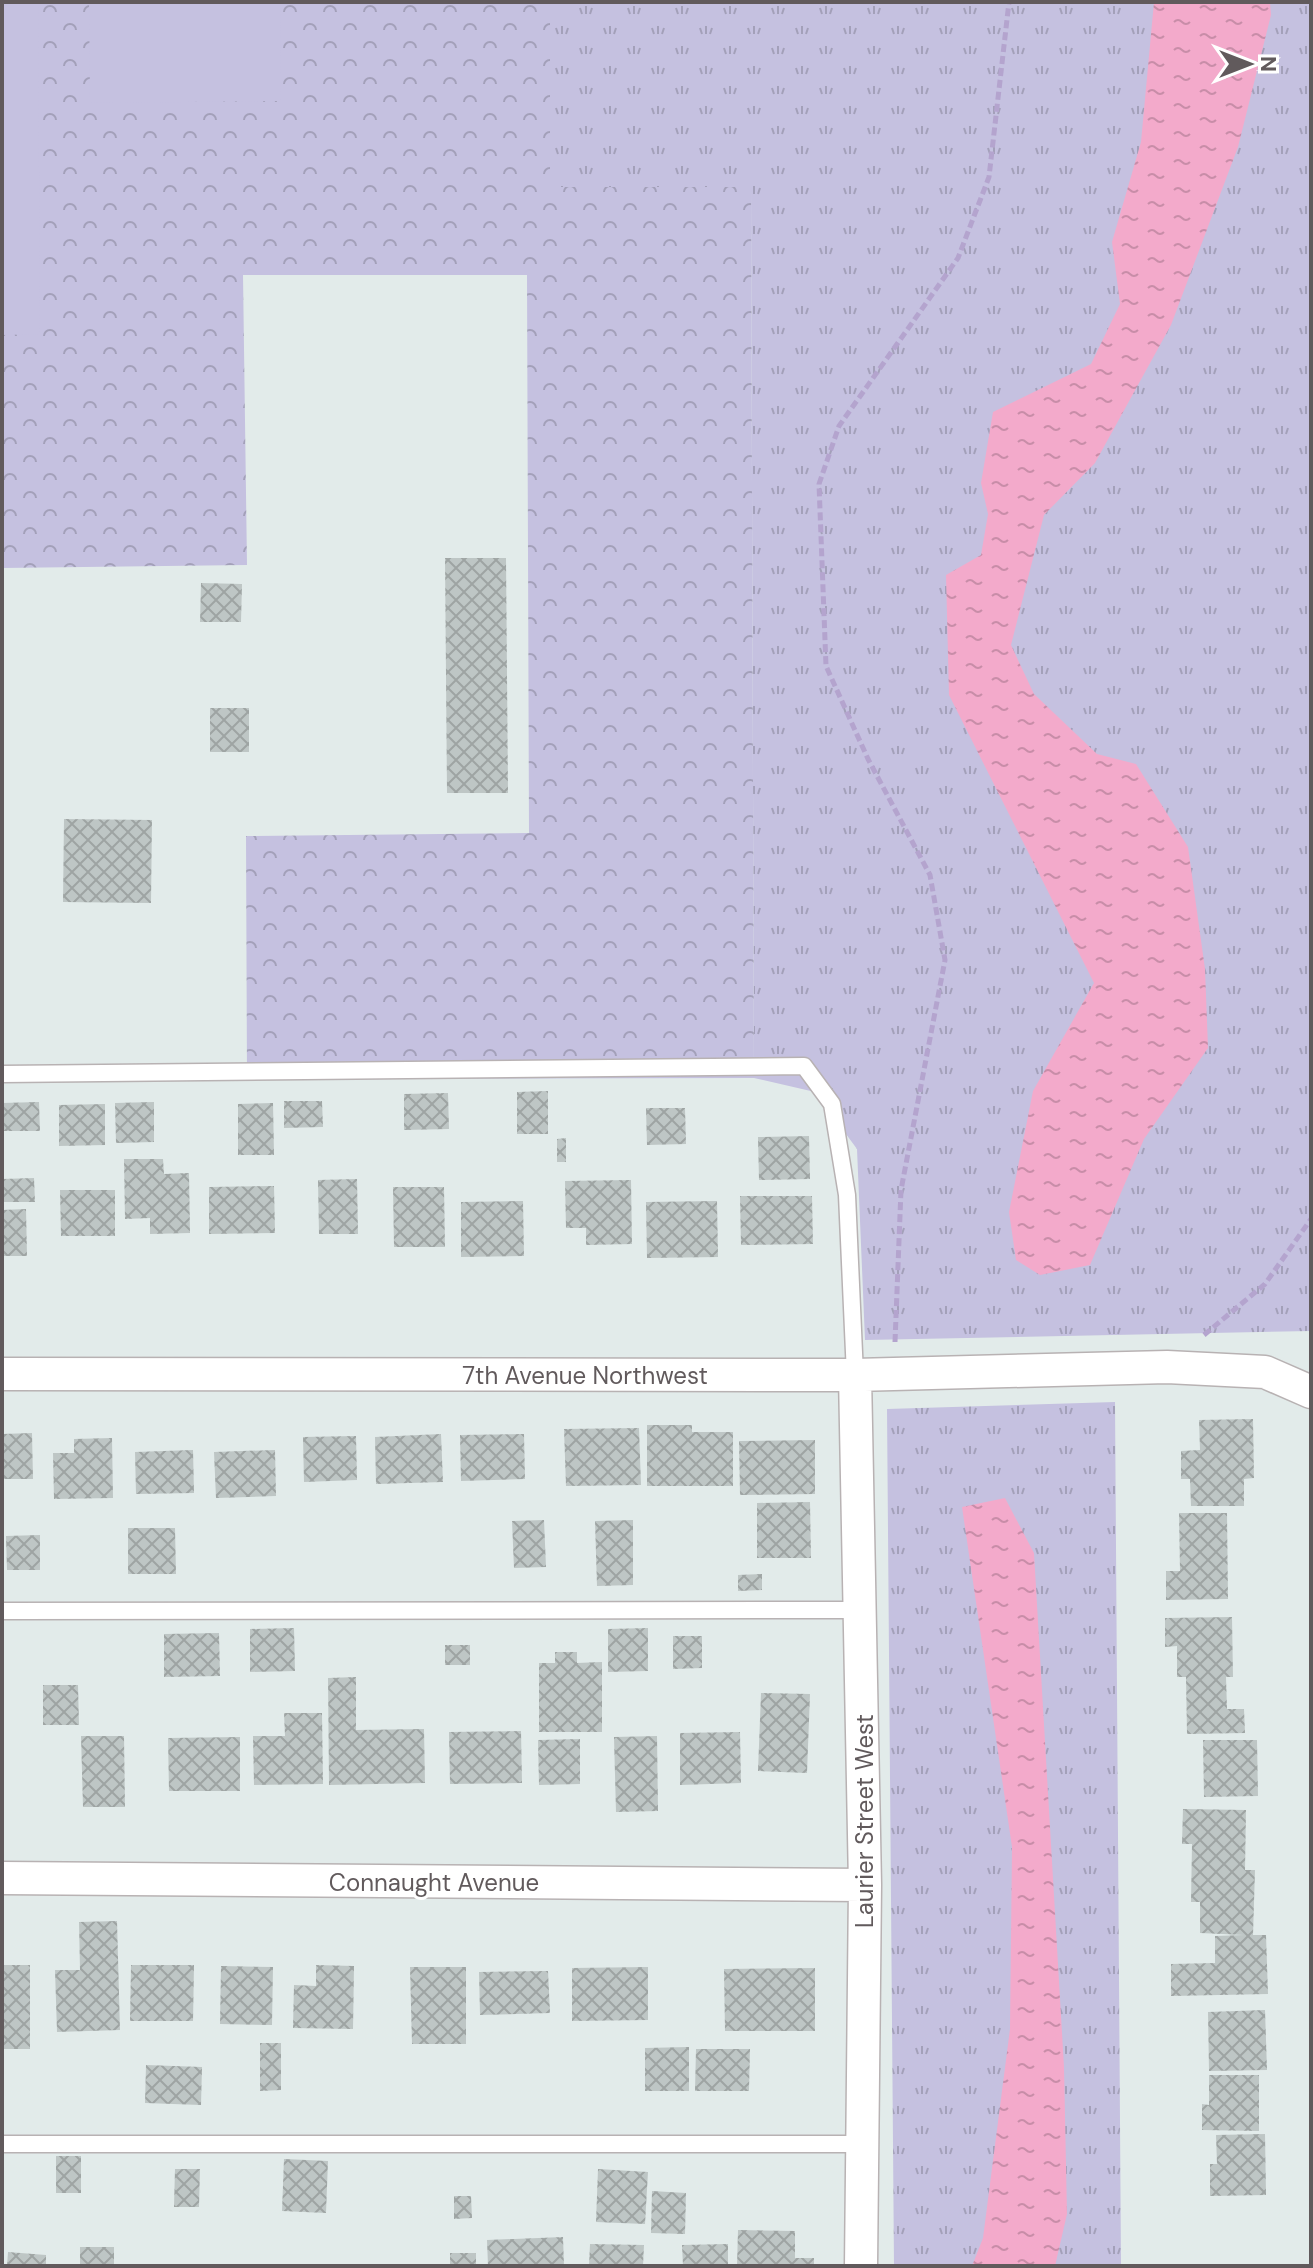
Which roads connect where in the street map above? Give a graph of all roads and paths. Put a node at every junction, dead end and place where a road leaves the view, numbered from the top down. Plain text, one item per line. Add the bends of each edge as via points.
1 (1009, 2) edge
2 (2, 1074) edge
3 (1311, 1219) edge
4 (1167, 1367) junction
5 (2, 1374) edge
6 (893, 1374) junction
7 (855, 1375) junction
8 (1311, 1392) edge
9 (862, 1610) junction
10 (2, 1611) edge
11 (2, 1878) edge
12 (865, 1885) junction
13 (2, 2144) edge
14 (861, 2144) junction
15 (861, 2266) edge

1 - 6 path via 989,177 958,258 839,426 819,484 826,666 930,875 945,960 901,1190
2 - 7 lane via 804,1066 832,1104 847,1195
3 - 4 path via 1265,1284
4 - 6 street, 7th Avenue Northwest
4 - 8 street, 7th Avenue Northwest via 1265,1372
5 - 7 street, 7th Avenue Northwest
6 - 7 street, 7th Avenue Northwest
7 - 9 street, Laurier Street West
9 - 10 lane
9 - 12 street, Laurier Street West
11 - 12 street, Connaught Avenue
12 - 14 street, Laurier Street West
13 - 14 lane
14 - 15 street, Laurier Street West

